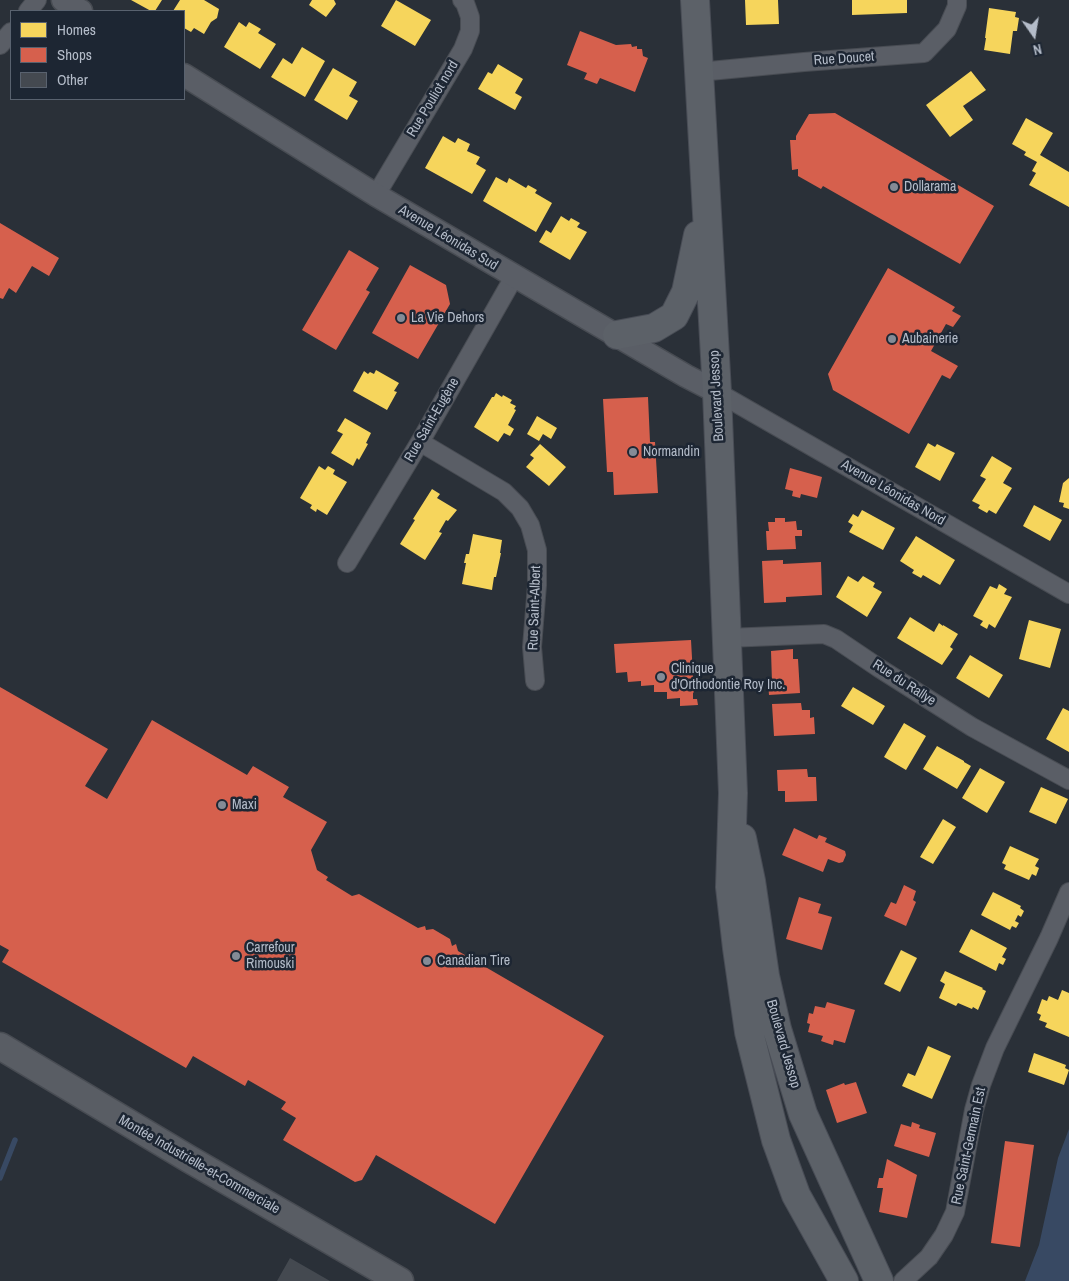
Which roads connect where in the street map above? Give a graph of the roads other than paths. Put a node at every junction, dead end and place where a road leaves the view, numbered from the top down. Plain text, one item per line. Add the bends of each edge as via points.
1 (37, 0) edge
2 (64, 0) edge
3 (462, 0) edge
4 (695, 0) edge
5 (957, 0) edge
6 (29, 10) edge
7 (80, 10) edge
8 (10, 33) edge
9 (0, 45) edge
10 (699, 72) junction
11 (185, 76) edge
12 (376, 196) junction
13 (706, 199) junction
14 (514, 277) junction
15 (617, 335) junction
16 (717, 392) junction
17 (420, 442) junction
18 (347, 563) dead end
19 (1069, 594) edge
20 (727, 638) junction
21 (535, 681) dead end
22 (1069, 780) edge
23 (733, 793) junction
24 (1069, 892) edge
25 (0, 1046) edge
26 (400, 1281) edge
27 (844, 1281) edge
28 (879, 1281) edge
29 (903, 1281) edge

1 - 6 street
2 - 7 street
3 - 12 street, Rue Pouliot nord via 470,17 470,31 463,49
4 - 10 main road, Boulevard Jessop
5 - 10 street, Rue Doucet via 947,29 924,53
8 - 9 street
10 - 13 main road, Boulevard Jessop
11 - 12 street, Avenue Léonidas Sud
12 - 14 street, Avenue Léonidas Sud
13 - 15 main road via 686,292 674,316 654,328
13 - 16 main road, Boulevard Jessop
14 - 15 street, Avenue Léonidas Sud
14 - 17 street, Rue Saint-Eugène
15 - 16 street, Avenue Léonidas Sud
16 - 19 street, Avenue Léonidas Nord
16 - 20 main road, Boulevard Jessop
17 - 18 street, Rue Saint-Eugène
17 - 21 street, Rue Saint-Albert via 504,492 520,508 530,525 537,550 532,648
20 - 22 street, Rue du Rallye via 824,634 836,638 972,726
20 - 23 main road, Boulevard Jessop
23 - 27 main road, Boulevard Jessop via 730,887 749,1032 776,1140 796,1195
23 - 28 main road, Boulevard Jessop via 777,1029 803,1114
24 - 29 street, Rue Saint-Germain Est via 995,1048 981,1085 955,1212 929,1257
25 - 26 main road, Montée Industrielle-et-Commerciale

